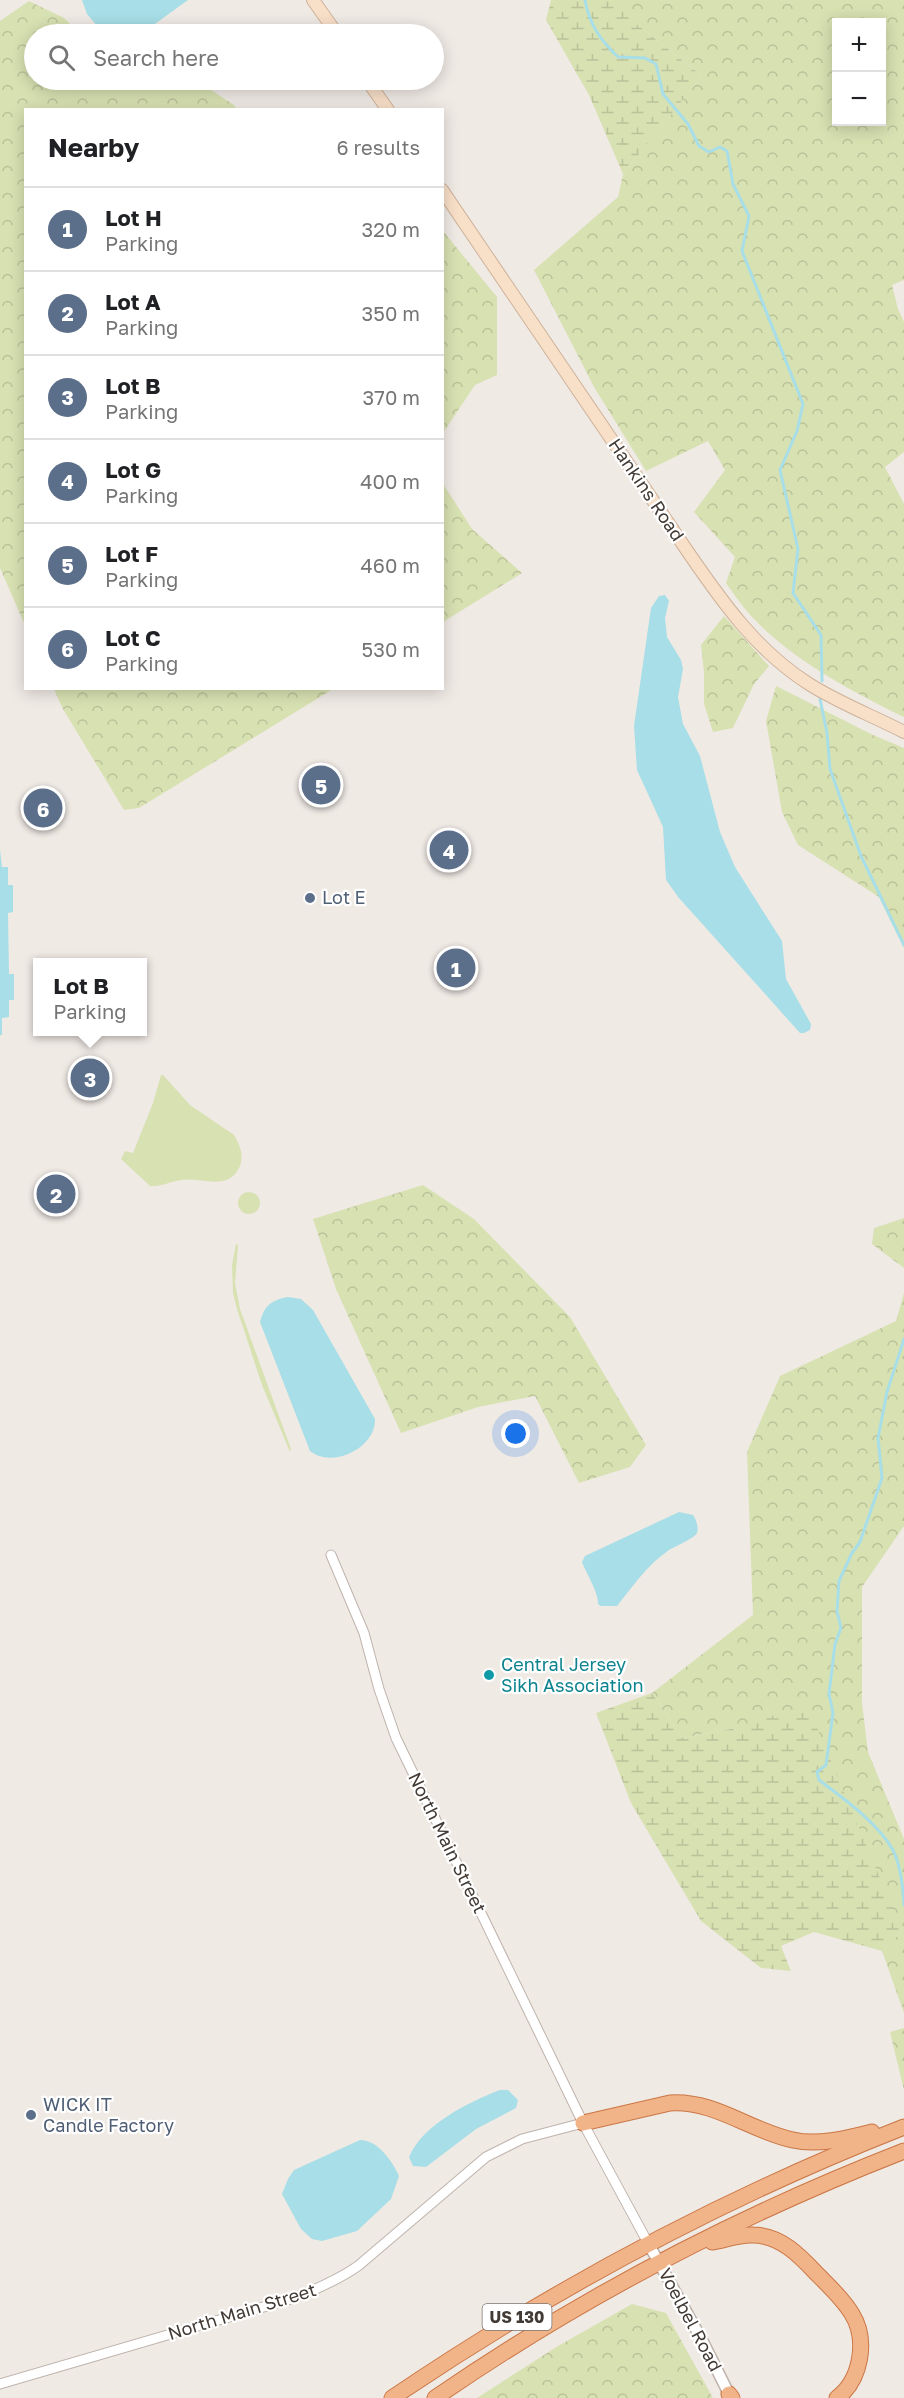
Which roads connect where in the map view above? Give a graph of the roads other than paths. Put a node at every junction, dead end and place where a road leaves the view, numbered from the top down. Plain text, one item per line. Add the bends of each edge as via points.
1 (313, 0) edge
2 (330, 24) edge
3 (374, 90) edge
4 (387, 108) edge
5 (444, 193) edge
6 (904, 732) edge
7 (331, 1555) dead end
8 (583, 2123) junction
9 (904, 2126) edge
10 (904, 2151) edge
11 (648, 2243) junction
12 (697, 2244) junction
13 (659, 2263) junction
14 (0, 2384) edge
15 (731, 2397) edge
16 (392, 2398) edge
17 (435, 2398) edge
18 (837, 2398) edge

1 - 2 main road
3 - 4 main road
5 - 6 main road, Hankins Road via 744,628 810,684
7 - 8 street, North Main Street via 364,1633 396,1738
8 - 9 highway via 684,2102 706,2106 803,2142
8 - 11 street, North Main Street
8 - 14 street, North Main Street via 522,2139 486,2157 358,2266 316,2290
9 - 11 highway, US 130 via 779,2179
10 - 12 highway, US 130
11 - 13 street, Voelbel Road
11 - 16 highway, US 130 via 520,2315
12 - 13 highway, US 130
12 - 18 highway via 754,2235 774,2241 793,2249 839,2297 853,2315 861,2345 853,2378
13 - 15 street, Voelbel Road
13 - 17 highway, US 130 via 524,2340

